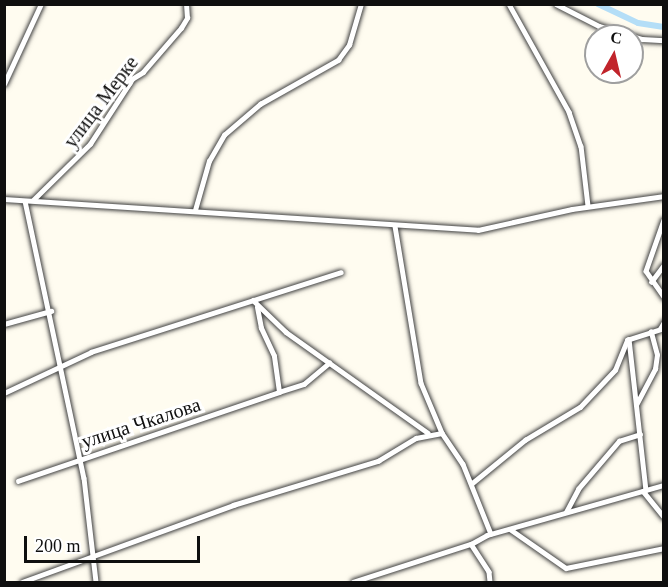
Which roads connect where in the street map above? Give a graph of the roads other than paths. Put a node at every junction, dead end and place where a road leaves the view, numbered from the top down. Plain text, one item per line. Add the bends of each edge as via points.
1 (41, 4) edge
2 (186, 4) edge
3 (361, 4) edge
4 (508, 4) edge
5 (556, 4) edge
6 (663, 40) edge
7 (4, 84) edge
8 (663, 196) edge
9 (4, 199) edge
10 (33, 200) junction
11 (25, 201) junction
12 (588, 206) junction
13 (195, 210) junction
14 (663, 220) edge
15 (395, 226) junction
16 (663, 265) edge
17 (341, 272) dead end
18 (651, 282) junction
19 (663, 297) edge
20 (253, 300) junction
21 (257, 307) junction
22 (51, 311) junction
23 (663, 322) edge
24 (4, 324) edge
25 (651, 332) junction
26 (629, 339) junction
27 (329, 363) junction
28 (61, 364) junction
29 (4, 393) edge
30 (276, 393) junction
31 (636, 405) junction
32 (430, 433) junction
33 (442, 433) junction
34 (640, 434) junction
35 (79, 459) junction
36 (18, 481) dead end
37 (471, 484) junction
38 (663, 485) edge
39 (645, 490) junction
40 (566, 513) junction
41 (663, 517) edge
42 (510, 529) junction
43 (491, 534) junction
44 (471, 544) junction
45 (663, 548) edge
46 (91, 558) junction
47 (22, 582) edge
48 (96, 582) edge
49 (352, 582) edge
50 (490, 582) edge

1 - 7 street
2 - 10 street, улица Мерке via 187,18 119,96 90,144
3 - 13 street via 349,45 338,60 306,82 260,104 224,135 209,161
4 - 12 street via 569,112 581,146
5 - 6 street via 599,26 642,39
8 - 12 street
9 - 11 street
10 - 11 street
10 - 13 street
11 - 22 street
12 - 15 street via 489,229
13 - 15 street
14 - 18 street via 647,266
15 - 33 street via 411,340 421,383
16 - 18 street
17 - 20 street
18 - 19 street
20 - 21 street
20 - 28 street
21 - 27 street
21 - 30 street via 261,328 274,356
22 - 24 street
22 - 28 street
23 - 25 street via 660,329
25 - 26 street
25 - 31 street via 657,355 655,369
26 - 31 street
26 - 37 street via 615,370 590,398 525,440
27 - 30 street, улица Чкалова via 304,384
27 - 32 street via 420,431
28 - 29 street
28 - 35 street
30 - 35 street, улица Чкалова
31 - 34 street
32 - 33 street
32 - 46 street via 378,461 233,505
33 - 37 street via 454,447
34 - 39 street
34 - 40 street via 619,441 578,489
35 - 36 street, улица Чкалова
35 - 46 street via 88,507
37 - 43 street
38 - 39 street
39 - 40 street
39 - 41 street
40 - 42 street
42 - 43 street
42 - 45 street via 561,566 615,560
43 - 44 street
44 - 49 street
44 - 50 street via 489,572
46 - 47 street
46 - 48 street

